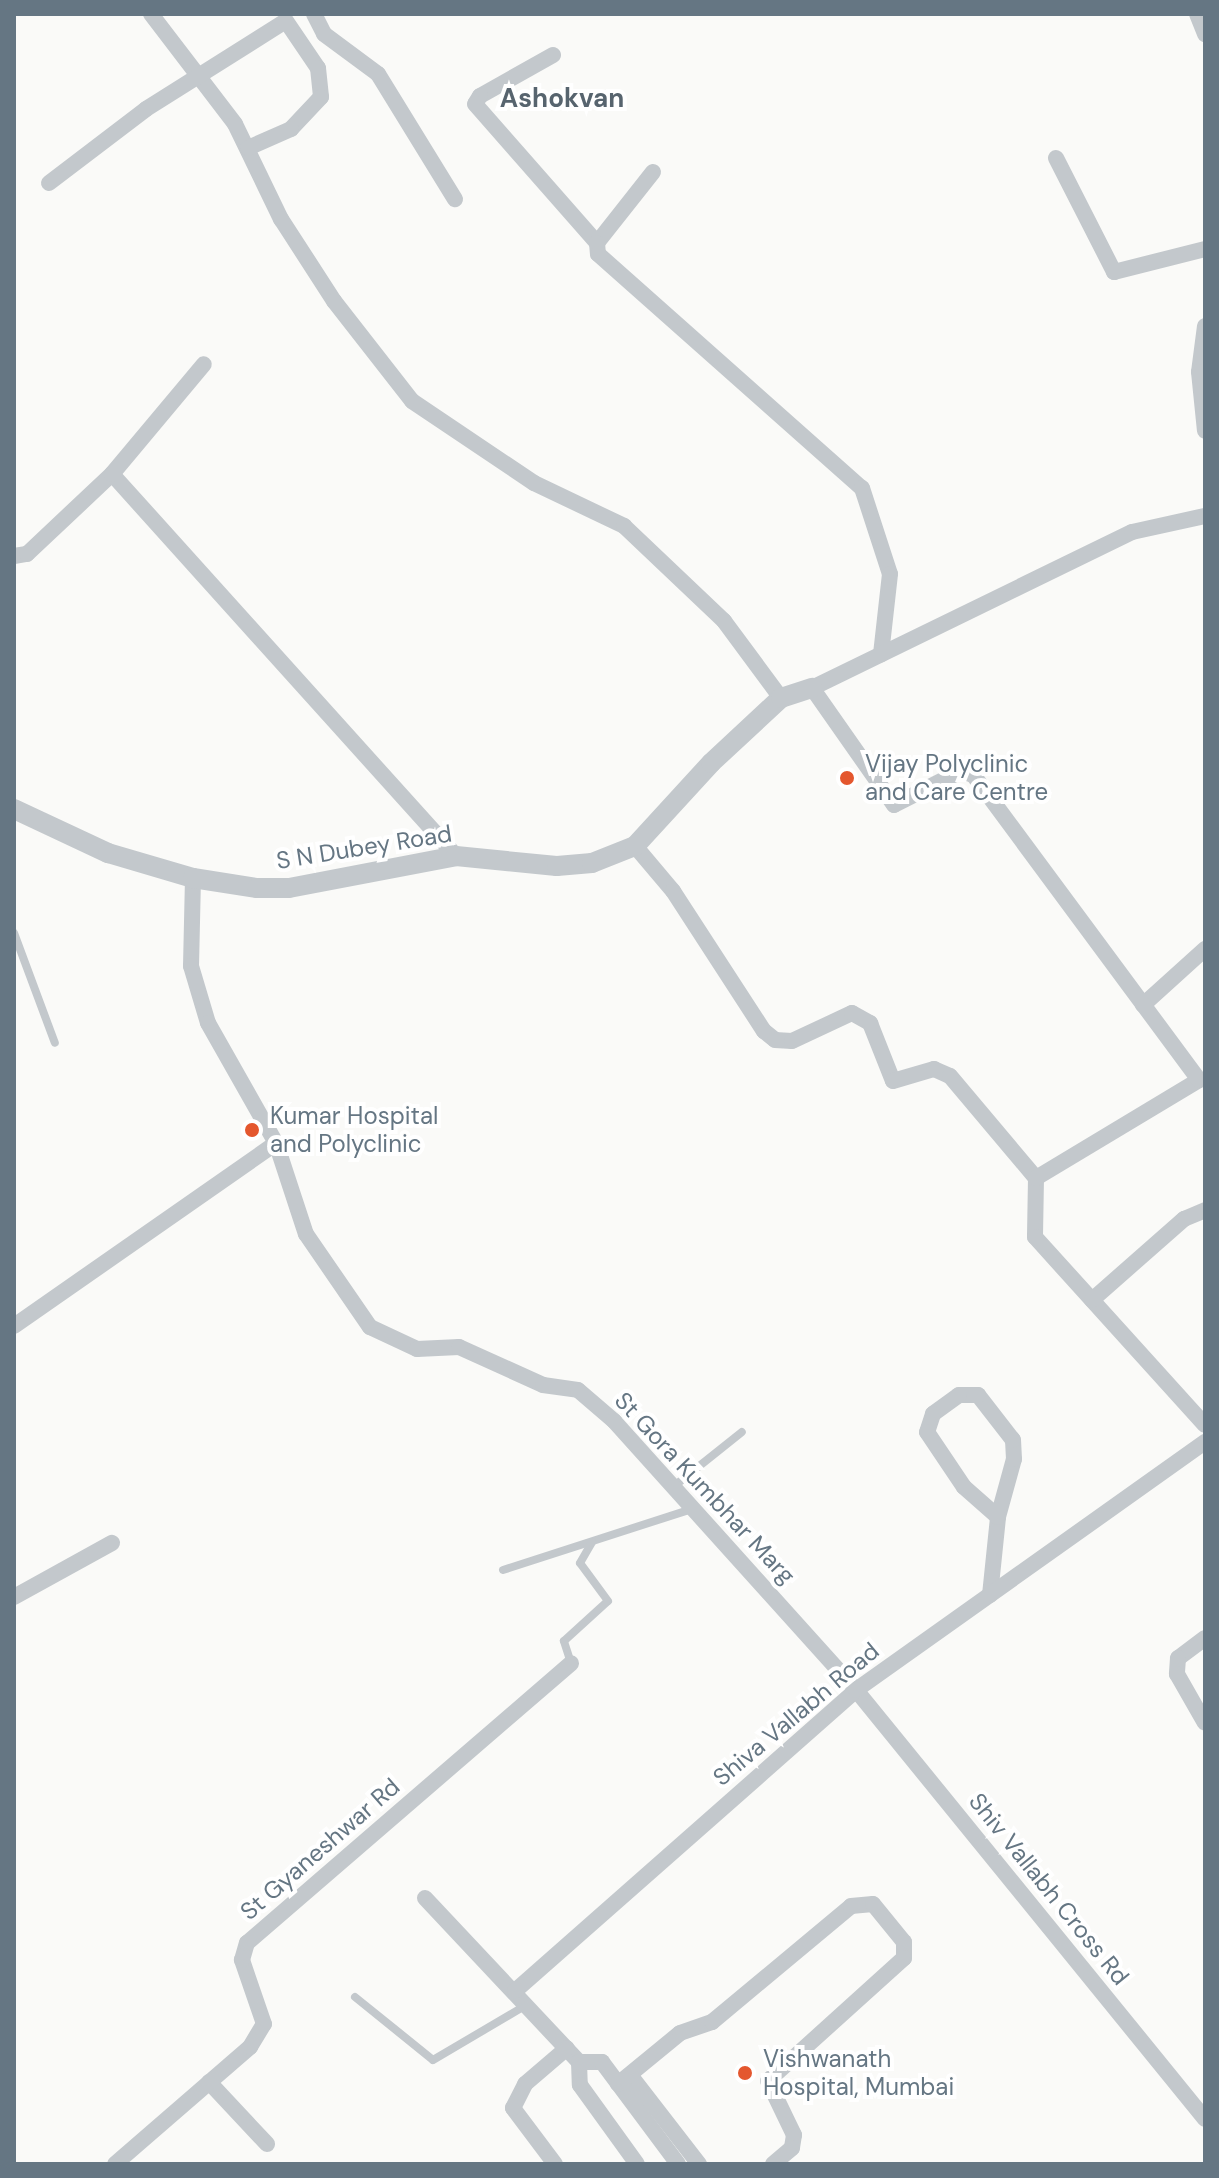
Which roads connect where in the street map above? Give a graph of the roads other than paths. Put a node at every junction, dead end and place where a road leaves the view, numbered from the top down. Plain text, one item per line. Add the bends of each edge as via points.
1 (151, 14) edge
2 (314, 14) edge
3 (1197, 14) edge
4 (1205, 34) edge
5 (553, 55) dead end
6 (199, 77) junction
7 (248, 148) junction
8 (1056, 158) dead end
9 (653, 172) dead end
10 (49, 183) dead end
11 (455, 199) dead end
12 (597, 243) junction
13 (1205, 249) edge
14 (1205, 326) edge
15 (204, 364) dead end
16 (1205, 431) edge
17 (112, 474) junction
18 (1205, 516) edge
19 (14, 556) edge
20 (881, 654) junction
21 (812, 688) junction
22 (781, 698) junction
23 (14, 809) edge
24 (635, 846) junction
25 (456, 856) junction
26 (193, 878) junction
27 (14, 933) edge
28 (1205, 949) edge
29 (1143, 1005) junction
30 (55, 1043) dead end
31 (276, 1143) junction
32 (1036, 1178) junction
33 (1205, 1210) edge
34 (1092, 1300) junction
35 (14, 1326) edge
36 (1205, 1425) edge
37 (742, 1432) dead end
38 (1205, 1442) edge
39 (673, 1487) junction
40 (693, 1509) junction
41 (998, 1517) junction
42 (592, 1542) junction
43 (112, 1543) dead end
44 (503, 1570) dead end
45 (990, 1595) junction
46 (14, 1597) edge
47 (1205, 1638) edge
48 (571, 1663) joint
49 (856, 1690) junction
50 (1205, 1723) edge
51 (425, 1898) dead end
52 (515, 1991) junction
53 (355, 1997) dead end
54 (529, 2004) junction
55 (567, 2048) junction
56 (579, 2062) junction
57 (624, 2080) junction
58 (209, 2082) junction
59 (1205, 2119) edge
60 (267, 2144) dead end
61 (672, 2162) edge
62 (115, 2164) edge
63 (555, 2164) edge
64 (637, 2164) edge
65 (699, 2164) edge
66 (773, 2164) edge

1 - 6 street
2 - 11 street via 324,34 378,74
3 - 4 street
5 - 12 street via 480,96 475,104
6 - 7 street
6 - 7 street via 277,24 293,25 321,74 321,97 291,129
6 - 10 street via 146,109
7 - 22 street via 288,231 412,401 499,463 624,526 724,621
8 - 13 street via 1114,272
9 - 12 street
12 - 20 street via 598,254 862,488 890,574
14 - 16 street via 1199,372
15 - 17 street
17 - 19 street via 27,554
17 - 25 street
18 - 20 street via 1132,532
20 - 21 street
21 - 22 street, S N Dubey Road
21 - 29 street via 894,805 961,771 973,775
22 - 24 street, S N Dubey Road via 711,763
23 - 26 street, S N Dubey Road via 108,853
24 - 25 street, S N Dubey Road via 592,863 557,866
24 - 32 street via 709,943 764,1031 775,1040 792,1041 852,1013 861,1015 870,1023 893,1081 942,1070
25 - 26 street, S N Dubey Road via 289,888
26 - 31 street, St Gora Kumbhar Marg via 191,966 208,1023
27 - 30 lane
28 - 29 street
29 - 32 street via 1199,1080
31 - 35 street
31 - 39 street, St Gora Kumbhar Marg via 306,1234 370,1327 417,1349 459,1347 543,1385 578,1390
32 - 34 street via 1035,1237
33 - 34 street via 1184,1219
34 - 36 street
37 - 39 lane
38 - 45 street, Shiva Vallabh Road
39 - 40 street, St Gora Kumbhar Marg
40 - 42 lane
40 - 49 street, St Gora Kumbhar Marg
41 - 41 street via 1009,1492 1013,1440 978,1395 959,1395 933,1414 927,1432 964,1487
41 - 45 street
42 - 44 lane
42 - 48 lane via 580,1563 608,1601 564,1641
43 - 46 street
45 - 49 street, Shiva Vallabh Road
47 - 50 street via 1178,1658 1177,1674
48 - 58 street, St Gyaneshwar Rd via 247,1943 242,1960 264,2024 250,2047
49 - 52 street, Shiva Vallabh Road
49 - 59 street, Shiv Vallabh Cross Rd
51 - 52 street
52 - 54 street
53 - 54 lane via 433,2060
54 - 55 street
55 - 56 street
55 - 63 street via 525,2084 513,2108
56 - 57 street via 602,2062
56 - 64 street via 580,2085
57 - 61 street
57 - 65 street
57 - 66 street via 680,2033 712,2022 851,1906 873,1904 904,1942 904,1958 768,2081 794,2135 792,2148
58 - 60 street
58 - 62 street, St Gyaneshwar Rd

